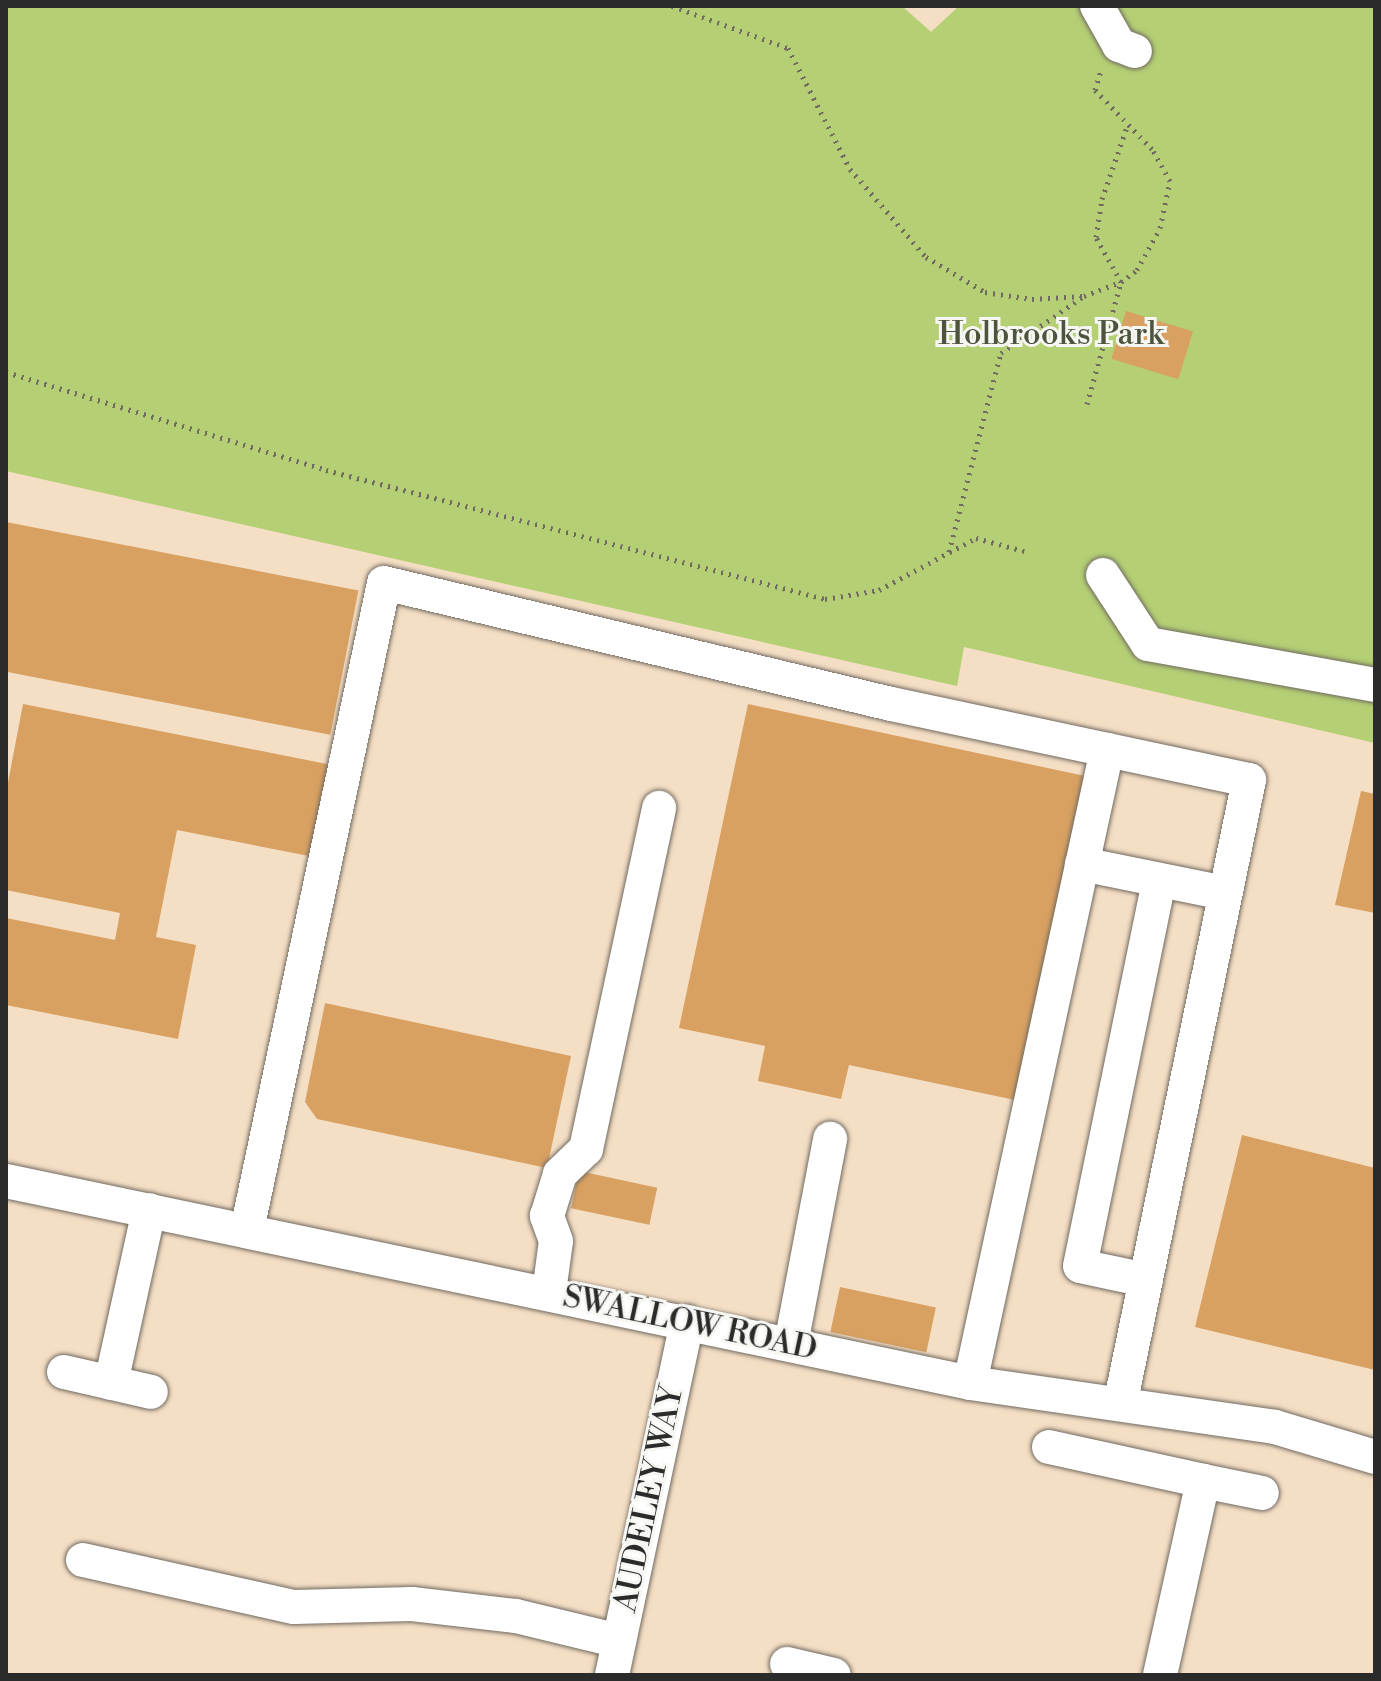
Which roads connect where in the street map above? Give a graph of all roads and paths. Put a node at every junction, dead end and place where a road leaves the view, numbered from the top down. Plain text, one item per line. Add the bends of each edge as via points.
1 (672, 6) edge
2 (1097, 6) edge
3 (1127, 48) joint
4 (1127, 127) junction
5 (1121, 282) junction
6 (1084, 296) junction
7 (6, 372) edge
8 (1087, 404) dead end
9 (1024, 551) dead end
10 (949, 553) junction
11 (1103, 575) dead end
12 (1375, 685) edge
13 (1107, 750) junction
14 (659, 808) dead end
15 (1082, 864) junction
16 (1159, 880) junction
17 (1225, 893) junction
18 (830, 1139) dead end
19 (6, 1181) edge
20 (149, 1210) junction
21 (247, 1230) junction
22 (1146, 1280) junction
23 (549, 1292) junction
24 (687, 1322) junction
25 (791, 1344) junction
26 (64, 1372) dead end
27 (111, 1383) junction
28 (970, 1383) junction
29 (151, 1392) dead end
30 (1121, 1400) junction
31 (1049, 1447) dead end
32 (1375, 1457) edge
33 (1203, 1481) junction
34 (1262, 1493) dead end
35 (83, 1560) dead end
36 (619, 1641) junction
37 (787, 1664) dead end
38 (612, 1675) edge
39 (834, 1675) edge
40 (1160, 1675) edge

1 - 6 path via 788,48 850,169 926,257 985,292 1032,299
2 - 3 street
3 - 4 path via 1102,66 1095,90
4 - 5 path via 1102,199 1096,237
4 - 5 path via 1152,149 1170,181 1160,228 1137,270
5 - 6 path
5 - 8 path
6 - 10 path via 1001,353
7 - 10 path via 326,470 825,599 879,590
9 - 10 path via 976,538
11 - 12 street via 1148,644
13 - 15 street
13 - 17 street via 1249,780
13 - 21 street via 384,583
14 - 23 street via 586,1149 560,1174 547,1216 556,1241
15 - 16 street
15 - 28 street
16 - 17 street
16 - 22 street via 1080,1266
17 - 22 street
18 - 25 street
19 - 20 street, SWALLOW ROAD
20 - 21 street, SWALLOW ROAD
20 - 27 street
21 - 23 street, SWALLOW ROAD
22 - 30 street
23 - 24 street, SWALLOW ROAD
24 - 25 street, SWALLOW ROAD
24 - 36 street, AUDELEY WAY
25 - 28 street, SWALLOW ROAD
26 - 27 street
27 - 29 street
28 - 30 street, SWALLOW ROAD
30 - 32 street, SWALLOW ROAD via 1275,1427
31 - 33 street
33 - 34 street
33 - 40 street
35 - 36 street via 294,1607 412,1604 516,1616
36 - 38 street, AUDELEY WAY
37 - 39 street

